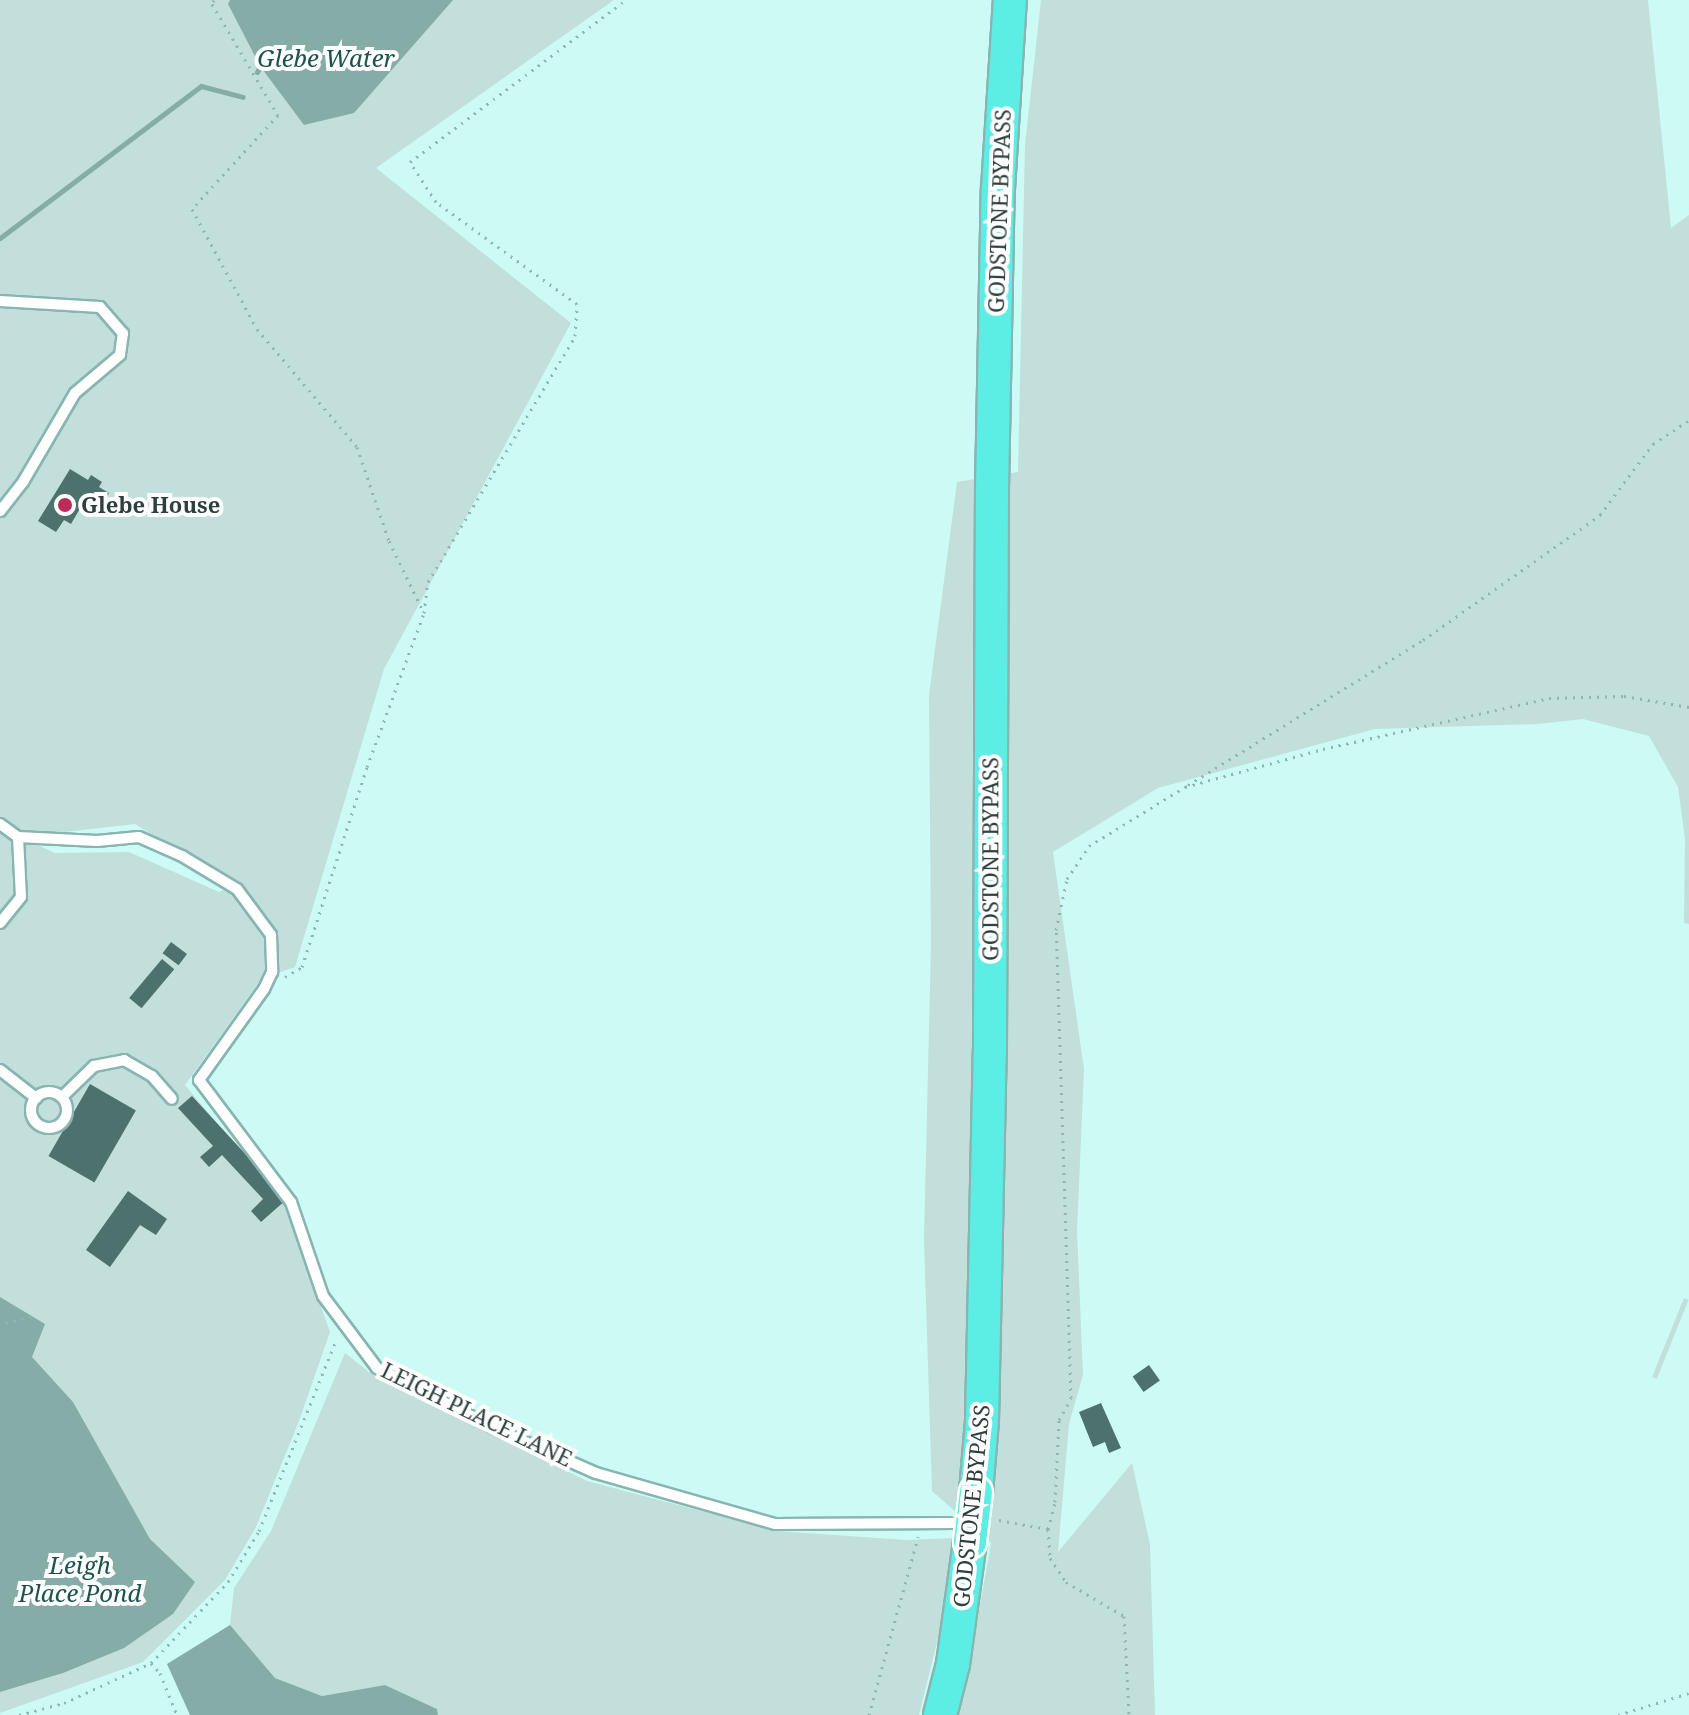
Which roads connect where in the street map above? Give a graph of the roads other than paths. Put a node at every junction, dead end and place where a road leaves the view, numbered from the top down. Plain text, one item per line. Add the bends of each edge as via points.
1 (1010, 0) edge
2 (0, 301) edge
3 (0, 511) edge
4 (0, 824) edge
5 (18, 837) junction
6 (0, 923) edge
7 (0, 1070) edge
8 (62, 1097) junction
9 (36, 1098) junction
10 (172, 1099) dead end
11 (962, 1533) junction
12 (940, 1715) edge

1 - 11 highway, GODSTONE BYPASS, bridge via 998,204 992,489 990,1051 982,1421 976,1492
2 - 3 lane via 100,307 123,333 120,355 75,393
4 - 5 lane
5 - 6 lane via 21,897
5 - 11 lane, LEIGH PLACE LANE via 139,837 237,889 271,935 272,972 264,989 199,1080 291,1202 323,1296 377,1368 596,1473 775,1524 923,1522
7 - 9 lane
8 - 9 lane via 47,1092
8 - 9 lane via 65,1119 48,1128 33,1117
8 - 10 lane via 94,1066 124,1060 152,1076
11 - 12 highway, GODSTONE BYPASS via 953,1664

